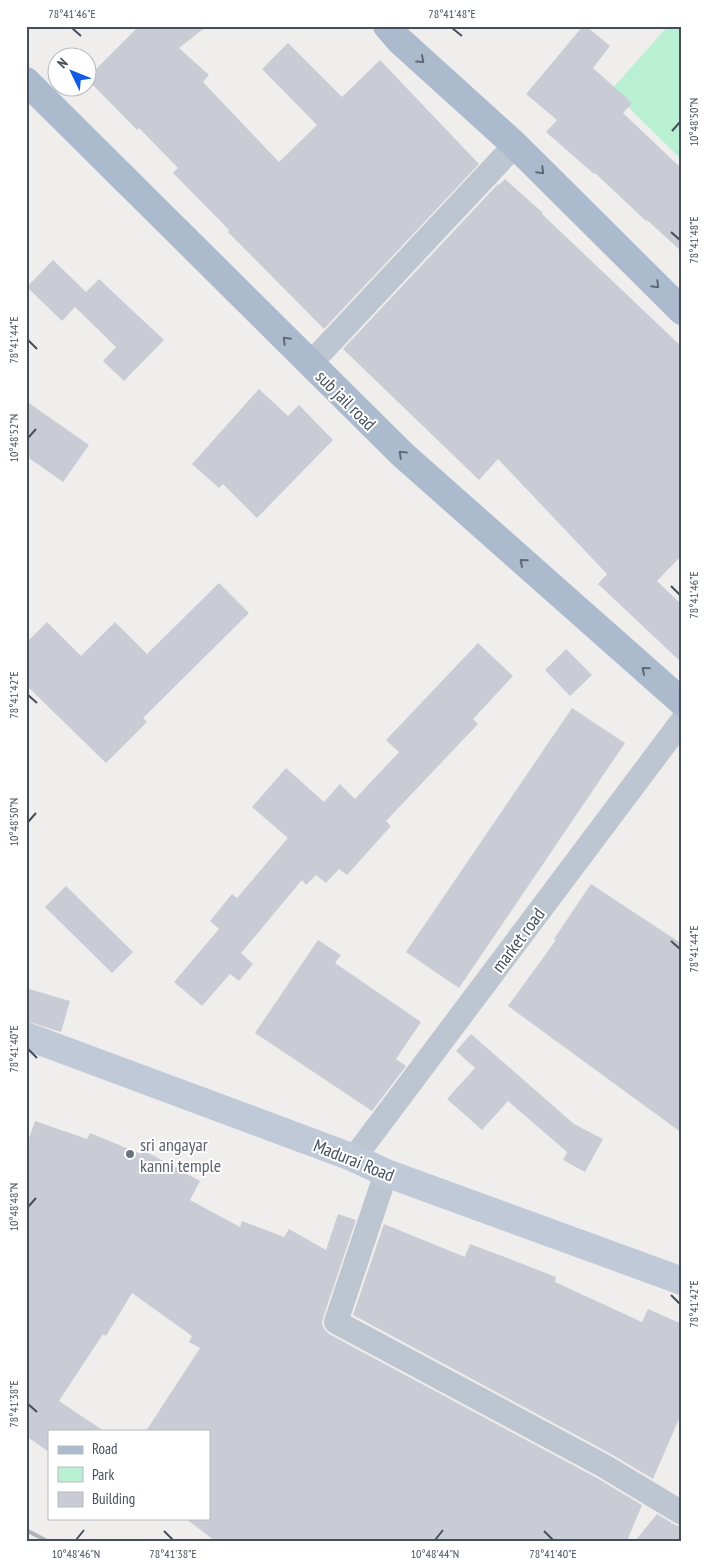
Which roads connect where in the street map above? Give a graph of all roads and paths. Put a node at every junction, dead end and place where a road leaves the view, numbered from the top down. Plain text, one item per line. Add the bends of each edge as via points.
1 (387, 26) edge
2 (26, 81) edge
3 (515, 145) junction
4 (682, 311) edge
5 (310, 364) junction
6 (682, 702) edge
7 (682, 721) edge
8 (26, 1036) edge
9 (354, 1158) junction
10 (386, 1174) junction
11 (682, 1281) edge
12 (682, 1513) edge

1 -> 3 main road
5 -> 2 main road, sub jail road
3 -> 4 main road
3 - 5 street
6 -> 5 main road, sub jail road via 402,456
7 - 9 street, market road
8 - 9 main road, Madurai Road
9 - 10 main road, Madurai Road
10 - 11 main road, Madurai Road
10 - 12 street via 336,1322 604,1466

